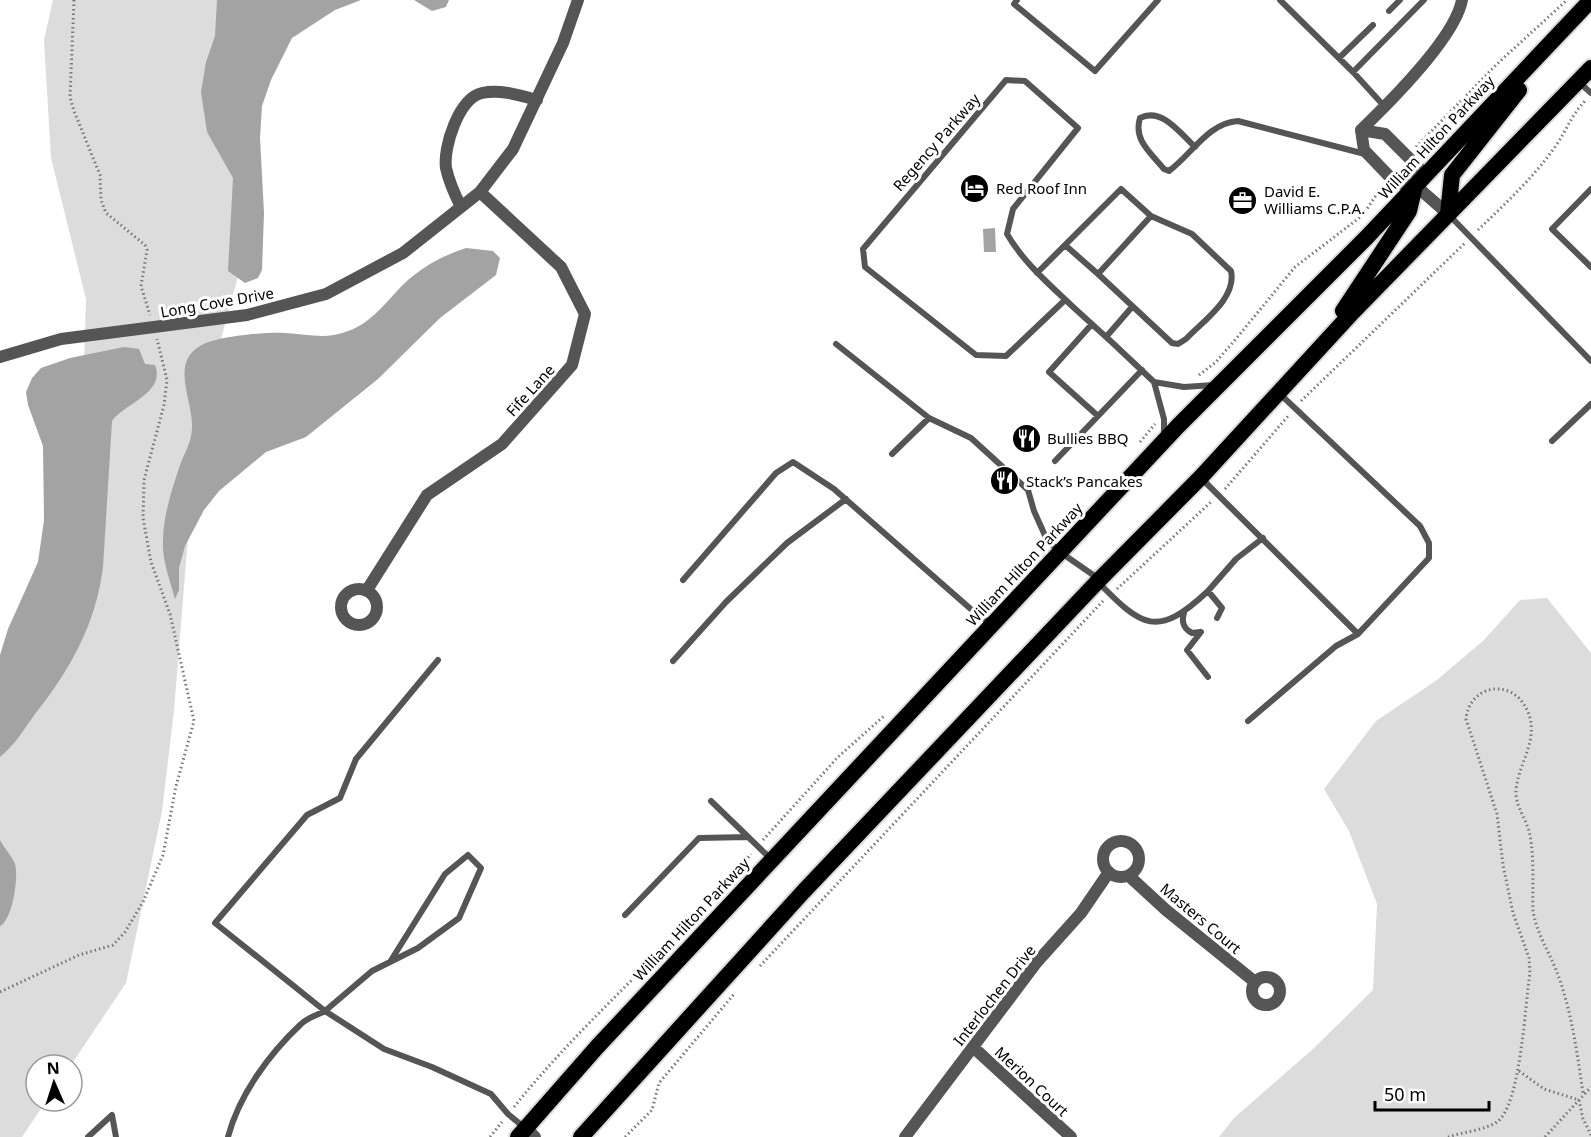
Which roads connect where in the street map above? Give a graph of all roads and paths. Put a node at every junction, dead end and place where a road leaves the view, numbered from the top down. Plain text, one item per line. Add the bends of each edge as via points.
1 (74, 0) edge
2 (578, 0) edge
3 (1017, 0) edge
4 (1158, 0) edge
5 (1280, 0) edge
6 (1400, 0) edge
7 (1424, 0) edge
8 (1462, 0) edge
9 (1591, 0) edge
10 (1389, 11) dead end
11 (1574, 18) junction
12 (1373, 26) dead end
13 (1339, 58) junction
14 (1353, 72) junction
15 (1587, 73) edge
16 (1591, 93) edge
17 (537, 100) junction
18 (1384, 107) junction
19 (1361, 130) junction
20 (1196, 147) junction
21 (1368, 154) junction
22 (1415, 185) junction
23 (1591, 189) edge
24 (480, 192) junction
25 (461, 207) junction
26 (1448, 214) junction
27 (1151, 216) junction
28 (1065, 245) junction
29 (1591, 267) edge
30 (1036, 273) junction
31 (1098, 274) junction
32 (1065, 300) junction
33 (1131, 307) junction
34 (1092, 324) junction
35 (154, 328) junction
36 (1106, 337) junction
37 (836, 344) dead end
38 (1317, 352) junction
39 (0, 357) edge
40 (1591, 361) edge
41 (1142, 370) junction
42 (1155, 382) junction
43 (1221, 384) junction
44 (1279, 393) junction
45 (1591, 404) edge
46 (1098, 416) junction
47 (929, 418) junction
48 (1164, 441) junction
49 (1552, 441) dead end
50 (892, 454) dead end
51 (1056, 461) dead end
52 (1201, 477) junction
53 (846, 499) junction
54 (1263, 538) junction
55 (1060, 552) junction
56 (683, 580) dead end
57 (1099, 580) junction
58 (367, 590) dead end
59 (1208, 591) junction
60 (1184, 613) junction
61 (1216, 618) dead end
62 (993, 623) junction
63 (1358, 634) junction
64 (438, 660) dead end
65 (673, 661) dead end
66 (1208, 677) dead end
67 (1248, 721) dead end
68 (711, 801) dead end
69 (748, 837) junction
70 (771, 860) junction
71 (1109, 872) junction
72 (1129, 876) junction
73 (625, 915) dead end
74 (390, 962) junction
75 (1255, 982) dead end
76 (0, 992) edge
77 (325, 1011) junction
78 (973, 1047) junction
79 (1519, 1071) junction
80 (1591, 1087) edge
81 (1583, 1093) junction
82 (1579, 1100) junction
83 (652, 1110) dead end
84 (526, 1134) edge
85 (1591, 1135) edge
86 (1546, 1136) edge
87 (88, 1137) edge
88 (116, 1137) edge
89 (228, 1137) edge
90 (581, 1137) edge
91 (625, 1137) edge
92 (905, 1137) edge
93 (1071, 1137) edge
94 (1448, 1137) edge
95 (1552, 1137) edge

1 - 35 path via 70,97 100,175 106,213 147,250 141,286
2 - 17 street, Long Cove Drive
3 - 4 lane via 1014,4 1095,71
5 - 13 lane
6 - 10 lane
7 - 14 lane
8 - 18 street via 1448,32
9 - 11 highway, William Hilton Parkway
11 - 22 highway, William Hilton Parkway
11 - 26 highway via 1452,176
12 - 13 lane
13 - 14 lane
14 - 18 lane
15 - 16 lane
15 - 26 highway
17 - 24 street, Long Cove Drive via 513,148
17 - 25 street via 492,91 479,93 468,101 455,120 446,166
18 - 19 street
19 - 21 street
19 - 22 street via 1385,134 1408,156 1419,168
20 - 20 lane via 1169,171 1164,169 1139,139 1140,118 1158,115
20 - 21 lane via 1219,126 1238,121
21 - 22 street via 1397,183
22 - 26 street
22 - 38 highway via 1409,211
22 - 43 highway, William Hilton Parkway
23 - 29 lane via 1552,229
24 - 25 street, Long Cove Drive
24 - 58 street, Fife Lane via 561,267 585,314 572,365 502,444 427,495
25 - 35 street, Long Cove Drive via 403,253 326,294 247,315
26 - 38 highway
26 - 40 lane
27 - 28 lane via 1120,189
27 - 31 lane
27 - 33 lane via 1192,234 1204,244 1231,271 1232,287 1178,344 1158,333
28 - 30 lane
28 - 31 lane
30 - 32 lane, Regency Parkway
30 - 32 lane, Regency Parkway via 1018,254 1007,234 1013,209 1078,128 1025,81 1006,80 863,249 865,267 976,355 1006,356
31 - 33 lane
32 - 34 lane, Regency Parkway
33 - 36 lane
34 - 36 lane, Regency Parkway
34 - 46 lane via 1049,372
35 - 39 street, Long Cove Drive via 62,339
35 - 76 path via 167,380 144,480 143,518 151,562 170,614 194,721 193,734 176,786 163,855 125,932 113,945 79,955
36 - 41 lane, Regency Parkway
37 - 47 lane
38 - 44 highway
41 - 42 lane, Regency Parkway
41 - 46 lane
42 - 43 lane via 1184,387
42 - 48 lane via 1164,419
43 - 48 highway, William Hilton Parkway
44 - 52 highway
44 - 63 lane via 1420,526 1429,543 1429,558
45 - 49 lane
46 - 51 lane
47 - 50 lane
47 - 55 lane via 971,438 1028,490 1047,540
48 - 55 highway, William Hilton Parkway
52 - 54 lane
52 - 57 highway
53 - 56 lane via 793,462 776,473
53 - 62 lane via 981,618
53 - 65 lane via 787,543
54 - 59 lane via 1236,559
54 - 63 lane
55 - 57 lane
55 - 62 highway, William Hilton Parkway
57 - 60 lane via 1137,619 1150,623
57 - 90 highway via 803,892
59 - 60 lane
59 - 61 lane via 1222,608
60 - 66 lane via 1186,630 1201,632 1186,650
62 - 70 highway, William Hilton Parkway
63 - 67 lane via 1336,646
64 - 77 lane via 356,759 340,798 306,815 215,923
68 - 69 lane
69 - 70 lane
69 - 73 lane via 699,838
70 - 84 highway, William Hilton Parkway via 597,1047
71 - 72 street
71 - 72 street via 1104,853 1121,841 1134,846 1140,859
71 - 78 street, Interlochen Drive via 1081,913 1037,962
72 - 75 street, Masters Court
74 - 74 lane via 418,948 459,918 481,868 468,855 446,874
74 - 77 lane via 372,971
77 - 84 lane via 384,1049 491,1094
77 - 89 lane via 302,1022 261,1070 233,1117
78 - 92 street, Interlochen Drive
78 - 93 street, Merion Court
79 - 81 path via 1529,958 1513,913 1497,814 1466,719 1472,698 1494,689 1513,694 1528,715 1531,744 1516,794 1531,843 1534,920 1558,975 1577,1045
79 - 82 path via 1544,1089
79 - 94 path via 1499,1121
80 - 81 path
81 - 82 path
82 - 85 path
82 - 86 path
83 - 91 path
86 - 95 path
87 - 88 lane via 112,1115

